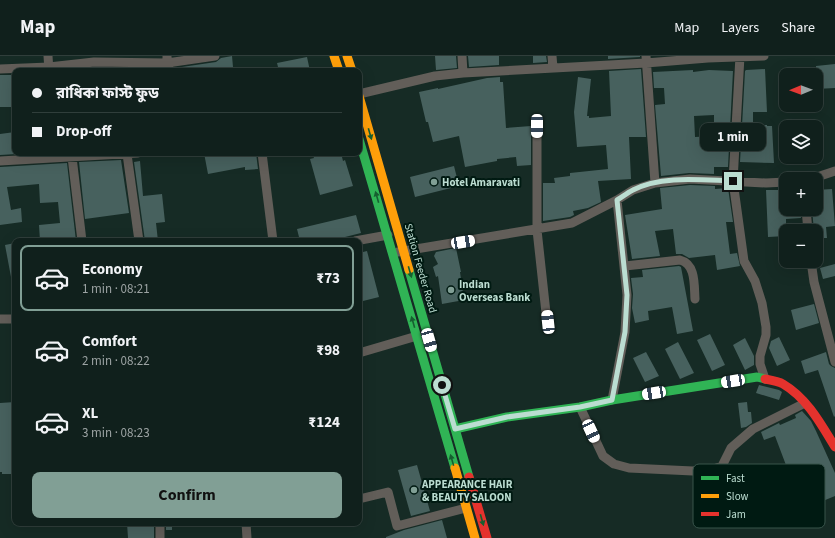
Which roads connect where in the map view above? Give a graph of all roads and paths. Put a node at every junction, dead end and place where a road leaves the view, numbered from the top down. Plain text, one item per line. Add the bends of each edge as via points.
1 (48, 56) edge
2 (215, 56) edge
3 (334, 56) edge
4 (347, 56) edge
5 (462, 56) edge
6 (552, 56) edge
7 (740, 56) edge
8 (764, 56) edge
9 (93, 59) edge
10 (646, 59) edge
11 (168, 63) edge
12 (49, 68) edge
13 (53, 68) edge
14 (338, 68) edge
15 (351, 68) edge
16 (553, 68) junction
17 (0, 69) edge
18 (12, 69) edge
19 (463, 73) junction
20 (362, 94) edge
21 (362, 105) edge
22 (537, 126) dead end
23 (362, 149) edge
24 (53, 156) edge
25 (83, 156) edge
26 (127, 156) edge
27 (262, 156) edge
28 (72, 157) junction
29 (0, 161) edge
30 (835, 171) edge
31 (823, 175) edge
32 (733, 181) junction
33 (779, 182) edge
34 (655, 183) junction
35 (617, 200) junction
36 (537, 230) junction
37 (388, 235) junction
38 (82, 238) edge
39 (139, 238) edge
40 (273, 238) edge
41 (362, 240) edge
42 (404, 251) junction
43 (393, 253) junction
44 (625, 266) junction
45 (812, 268) edge
46 (695, 299) dead end
47 (0, 319) edge
48 (12, 319) edge
49 (548, 322) dead end
50 (417, 336) junction
51 (362, 353) edge
52 (835, 362) edge
53 (765, 379) junction
54 (612, 400) junction
55 (805, 403) junction
56 (580, 407) junction
57 (455, 429) junction
58 (835, 447) edge
59 (723, 464) edge
60 (693, 471) edge
61 (362, 498) edge
62 (466, 508) junction
63 (160, 526) edge
64 (246, 526) edge
65 (160, 538) edge
66 (246, 538) edge
67 (475, 538) edge
68 (487, 538) edge

1 - 12 street
2 - 11 street
3 - 14 street
4 - 15 street
5 - 19 street
6 - 16 street
7 - 8 street
7 - 10 street
7 - 32 street
9 - 11 street
9 - 13 street
10 - 16 street
10 - 34 street
16 - 19 street
17 - 18 street
19 - 20 street via 435,76
21 -> 42 street, Station Feeder Road
22 - 36 street
37 -> 23 street, Station Feeder Road
24 - 28 street
24 - 29 street
25 - 28 street
26 - 39 street
27 - 40 street
28 - 38 street
30 - 31 street
32 - 33 street
32 - 34 street via 690,179
32 - 53 street via 744,261 755,281 766,327 760,356
34 - 35 street via 633,190
35 - 36 street via 572,223
35 - 44 street
36 - 42 street
36 - 49 street
37 - 41 street
37 - 43 street, Station Feeder Road
42 - 43 street
42 -> 57 street, Station Feeder Road
50 -> 43 street, Station Feeder Road
44 - 46 street via 686,261 693,273
44 - 54 street via 625,332
45 - 52 street
47 - 48 street
50 - 51 street
62 -> 50 street, Station Feeder Road
53 - 54 street via 757,377
53 - 55 street via 782,382
54 - 56 street
55 - 58 street via 817,417
55 - 59 street via 753,429 731,448
56 - 57 street via 507,417
56 - 60 street via 602,456 614,464 629,468
57 -> 68 street, Station Feeder Road
61 - 62 street via 388,492 397,526
62 - 67 street, Station Feeder Road
63 - 65 street
64 - 66 street

